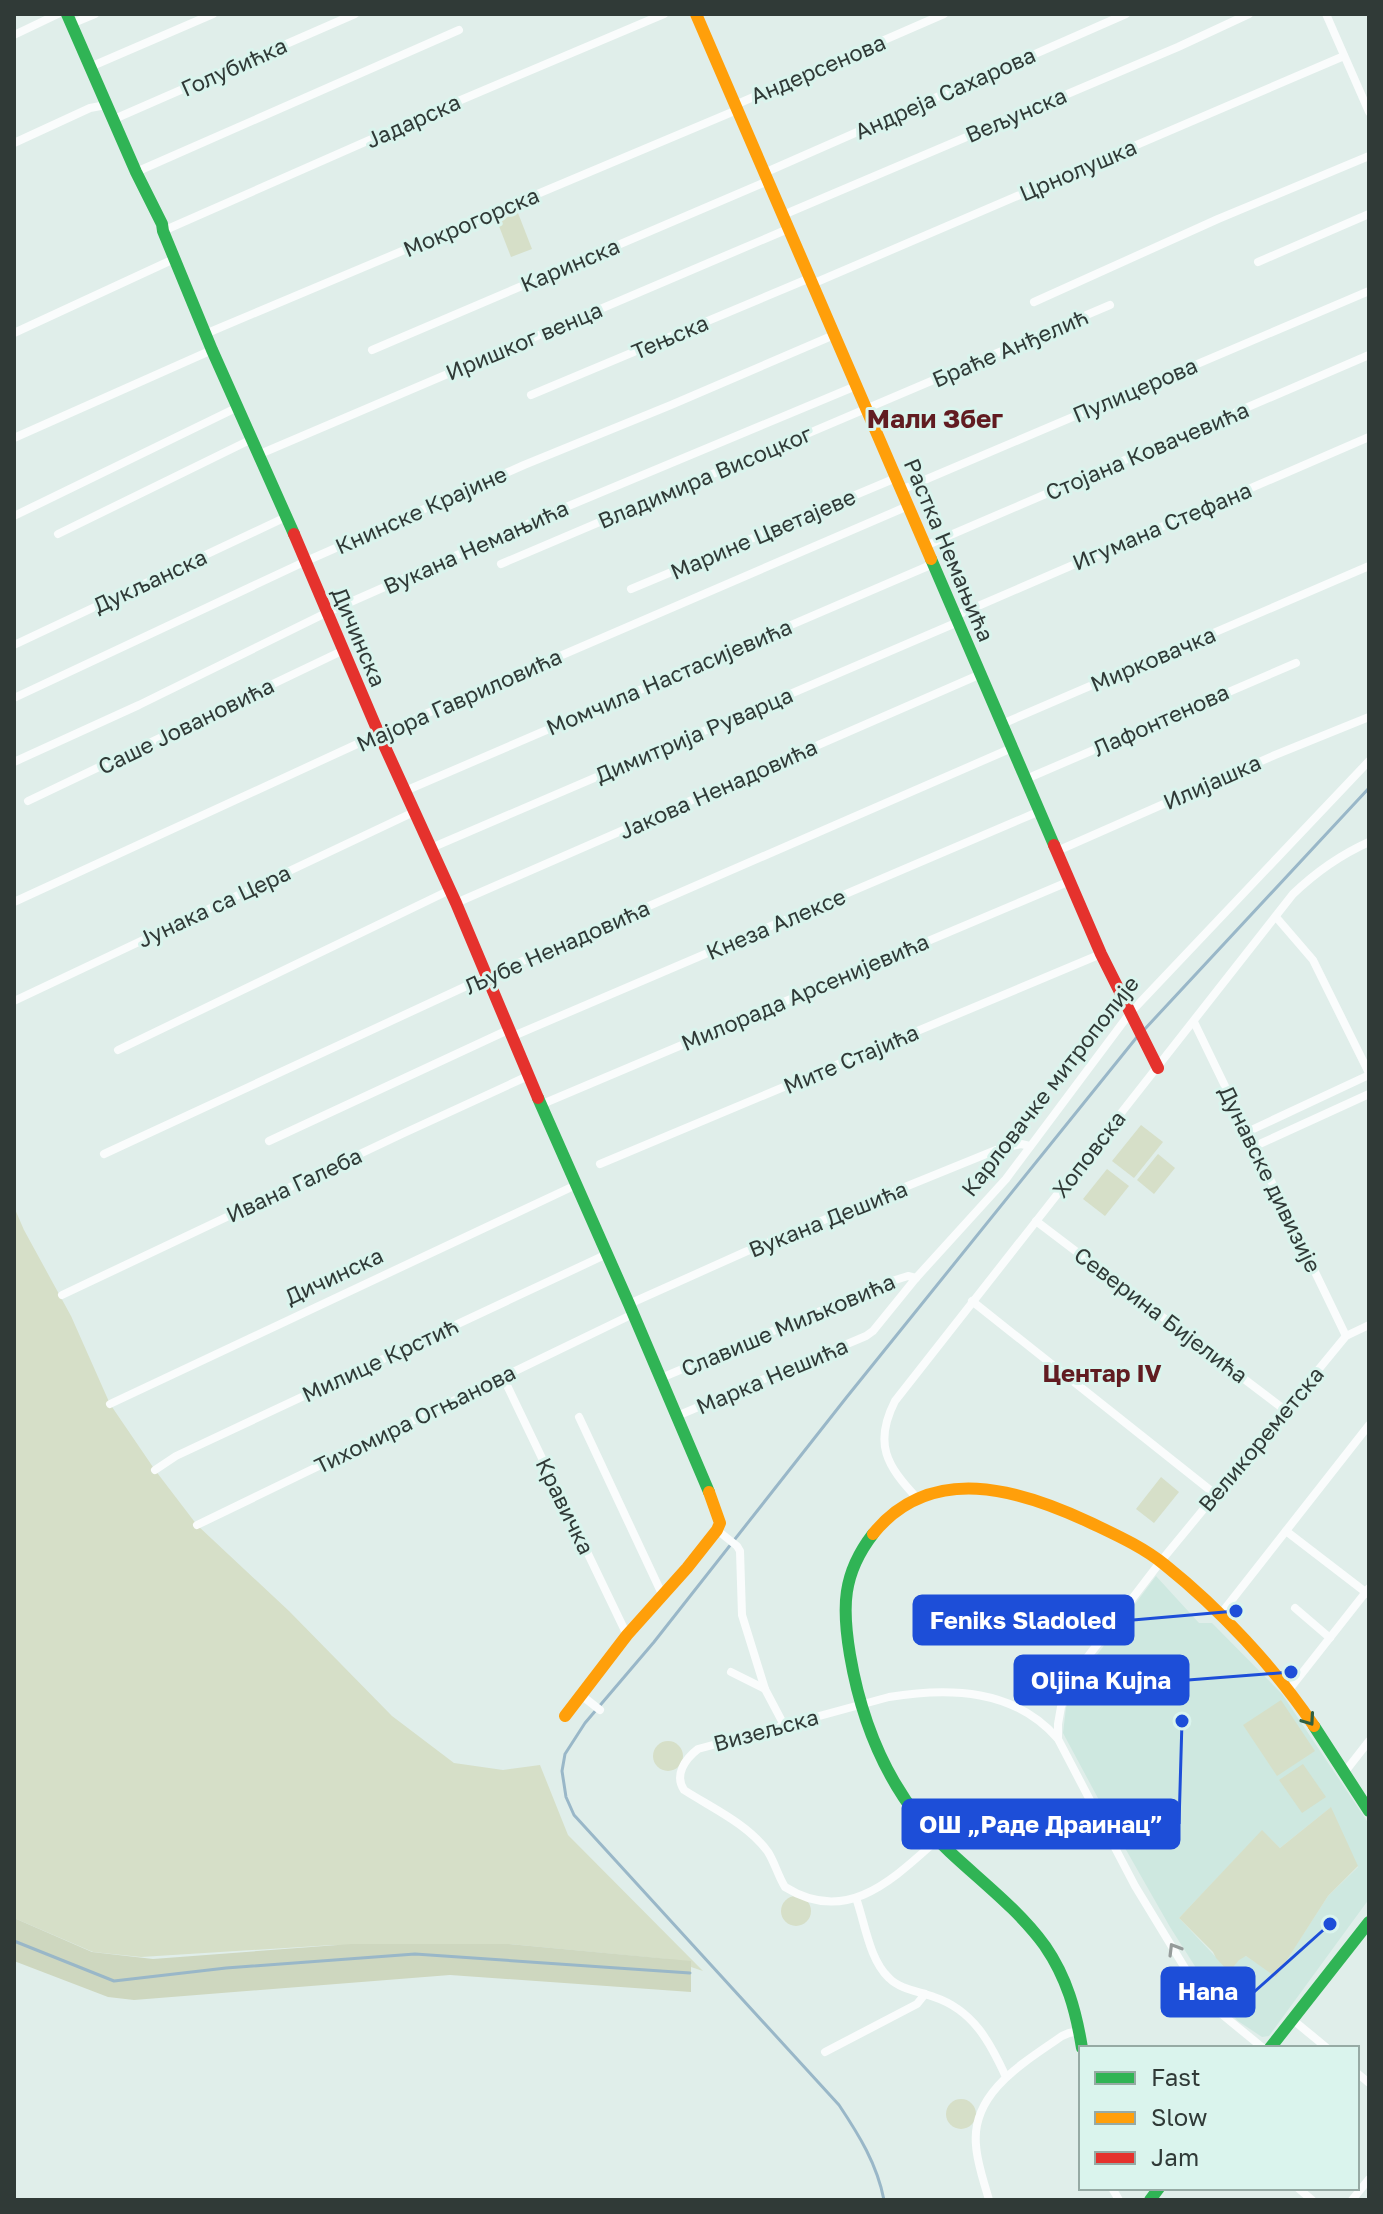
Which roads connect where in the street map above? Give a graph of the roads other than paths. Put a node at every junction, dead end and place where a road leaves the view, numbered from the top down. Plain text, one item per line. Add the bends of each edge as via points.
1 (58, 14) edge
2 (95, 14) edge
3 (213, 14) edge
4 (355, 14) edge
5 (664, 14) edge
6 (944, 14) edge
7 (1126, 14) edge
8 (1249, 14) edge
9 (1326, 14) edge
10 (700, 15) edge
11 (69, 19) edge
12 (459, 30) dead end
13 (14, 35) edge
14 (1344, 56) junction
15 (90, 67) junction
16 (106, 105) junction
17 (736, 107) junction
18 (1369, 112) edge
19 (112, 120) junction
20 (14, 143) edge
21 (1369, 156) edge
22 (136, 172) junction
23 (766, 177) junction
24 (1369, 214) edge
25 (783, 215) junction
26 (788, 229) junction
27 (163, 231) junction
28 (174, 259) junction
29 (1258, 262) dead end
30 (811, 281) junction
31 (1369, 291) edge
32 (1034, 302) dead end
33 (1110, 305) dead end
34 (14, 333) edge
35 (205, 334) junction
36 (834, 335) junction
37 (212, 350) junction
38 (372, 350) dead end
39 (1369, 355) edge
40 (856, 386) junction
41 (531, 395) dead end
42 (238, 407) junction
43 (866, 409) junction
44 (1369, 437) edge
45 (14, 438) edge
46 (252, 439) junction
47 (260, 454) junction
48 (898, 484) junction
49 (908, 506) junction
50 (14, 516) edge
51 (286, 517) junction
52 (58, 534) dead end
53 (925, 546) junction
54 (304, 562) junction
55 (501, 564) dead end
56 (933, 564) junction
57 (1369, 566) edge
58 (631, 589) dead end
59 (328, 612) junction
60 (957, 619) junction
61 (14, 645) edge
62 (344, 650) junction
63 (1296, 663) dead end
64 (981, 674) junction
65 (14, 698) edge
66 (1369, 717) edge
67 (1002, 724) junction
68 (379, 734) junction
69 (1012, 748) junction
70 (1369, 761) edge
71 (14, 762) edge
72 (1026, 779) junction
73 (405, 791) junction
74 (28, 801) dead end
75 (1040, 811) junction
76 (414, 812) junction
77 (1369, 842) edge
78 (431, 848) junction
79 (1057, 851) junction
80 (1070, 881) junction
81 (450, 890) junction
82 (14, 902) edge
83 (456, 903) junction
84 (1276, 917) junction
85 (1101, 954) junction
86 (486, 977) junction
87 (14, 1001) edge
88 (1130, 1013) junction
89 (1194, 1022) junction
90 (510, 1034) junction
91 (118, 1050) dead end
92 (1155, 1064) junction
93 (1369, 1074) edge
94 (528, 1076) junction
95 (1369, 1094) edge
96 (540, 1105) junction
97 (1247, 1132) junction
98 (269, 1141) dead end
99 (1030, 1146) junction
100 (1253, 1147) junction
101 (104, 1154) dead end
102 (600, 1164) dead end
103 (576, 1185) junction
104 (1036, 1221) junction
105 (607, 1254) junction
106 (916, 1278) junction
107 (62, 1295) dead end
108 (972, 1301) junction
109 (631, 1309) junction
110 (1369, 1325) edge
111 (866, 1336) joint
112 (1346, 1336) junction
113 (503, 1377) junction
114 (661, 1378) junction
115 (110, 1404) dead end
116 (1285, 1410) junction
117 (677, 1416) junction
118 (579, 1417) dead end
119 (1369, 1425) edge
120 (155, 1470) dead end
121 (1215, 1494) junction
122 (917, 1498) junction
123 (197, 1525) dead end
124 (721, 1529) junction
125 (1286, 1531) junction
126 (1161, 1561) junction
127 (1368, 1592) edge
128 (662, 1594) junction
129 (1295, 1608) dead end
130 (1220, 1615) junction
131 (627, 1635) junction
132 (1330, 1638) junction
133 (731, 1672) dead end
134 (765, 1689) junction
135 (1288, 1691) junction
136 (581, 1695) junction
137 (860, 1704) junction
138 (600, 1710) dead end
139 (565, 1716) dead end
140 (784, 1725) junction
141 (1058, 1739) junction
142 (1369, 1741) edge
143 (1344, 1773) junction
144 (1369, 1811) edge
145 (937, 1840) junction
146 (856, 1898) junction
147 (1369, 1922) edge
148 (925, 1994) junction
149 (1293, 2020) junction
150 (1080, 2031) junction
151 (1082, 2046) edge
152 (1261, 2046) edge
153 (1272, 2046) edge
154 (1325, 2046) edge
155 (825, 2052) dead end
156 (1006, 2077) junction
157 (1369, 2179) edge
158 (989, 2200) edge
159 (1352, 2200) edge

1 - 13 street
2 - 11 street
3 - 15 street
4 - 19 street, Голубићка
5 - 27 street, Јадарска
6 - 17 street, Андерсенова
7 - 23 street, Андреја Сахарова
8 - 25 street, Вељунска
9 - 14 street
10 - 17 street, Растка Немањића
11 - 15 street, Дичинска
12 - 22 street
14 - 18 street
14 - 30 street, Црнолушка
15 - 16 street, Дичинска
16 - 19 street, Дичинска
16 - 20 street
17 - 23 street, Растка Немањића
17 - 35 street, Мокрогорска
19 - 22 street, Дичинска
21 - 32 street
22 - 27 street, Дичинска
23 - 25 street, Растка Немањића
23 - 38 street, Каринска
24 - 29 street
25 - 26 street, Растка Немањића
26 - 30 street, Растка Немањића
26 - 47 street, Иришког венца
27 - 28 street, Дичинска
28 - 34 street
28 - 35 street, Дичинска
30 - 36 street, Растка Немањића
30 - 41 street, Тењска
31 - 48 street, Пулицерова
33 - 43 street, Браће Анђелић
35 - 37 street, Дичинска
36 - 40 street, Растка Немањића
36 - 54 street, Книнске Крајине
37 - 42 street, Дичинска
37 - 45 street
39 - 53 street, Стојана Ковачевића
40 - 43 street, Растка Немањића
40 - 59 street, Вукана Немањића
42 - 46 street, Дичинска
42 - 50 street
43 - 48 street, Растка Немањића
43 - 55 street, Владимира Висоцког
44 - 60 street, Игумана Стефана
46 - 47 street, Дичинска
46 - 52 street
47 - 51 street, Дичинска
48 - 49 street, Растка Немањића
48 - 58 street, Марине Цветајеве
49 - 53 street, Растка Немањића
49 - 68 street, Мајора Гавриловића
51 - 54 street, Дичинска
51 - 61 street, Дукљанска
53 - 56 street, Растка Немањића
54 - 59 street, Дичинска
54 - 65 street, Книнске Крајине
56 - 60 street, Растка Немањића
56 - 73 street, Момчила Настасијевића
57 - 67 street, Мирковачка
59 - 62 street, Дичинска
59 - 71 street, Вукана Немањића
60 - 64 street, Растка Немањића
60 - 78 street, Димитрија Руварца
62 - 68 street, Дичинска
62 - 74 street, Саше Јовановића
63 - 72 street, Лафонтенова
64 - 67 street, Растка Немањића
64 - 83 street, Јакова Ненадовића
66 - 79 street, Илијашка
67 - 69 street, Растка Немањића
68 - 73 street, Дичинска
68 - 82 street, Мајора Гавриловића
69 - 72 street, Растка Немањића
69 - 86 street, Љубе Ненадовића
70 - 88 street, Карловачке митрополије
72 - 75 street, Растка Немањића
73 - 76 street, Дичинска
75 - 79 street, Растка Немањића
75 - 90 street, Кнеза Алексе
76 - 78 street, Дичинска
76 - 87 street, Јунака са Цера
77 - 84 street, Хоповска via 1314,874
78 - 81 street, Дичинска
79 - 80 street, Растка Немањића
80 - 85 street, Растка Немањића
80 - 96 street, Милорада Арсенијевића
81 - 83 street, Дичинска
81 - 91 street
83 - 86 street, Дичинска
84 - 89 street, Хоповска
84 - 93 street via 1313,960
85 - 88 street, Растка Немањића
85 - 102 street, Мите Стајића
86 - 90 street, Дичинска
86 - 101 street, Љубе Ненадовића
88 - 92 street, Растка Немањића
88 - 99 street, Карловачке митрополије
89 - 92 street, Хоповска
89 - 97 street, Дунавске дивизије
90 - 94 street, Дичинска
90 - 98 street
92 - 104 street, Хоповска
93 - 97 street
94 - 96 street, Дичинска
94 - 107 street, Ивана Галеба
95 - 100 street
96 - 103 street, Дичинска
97 - 100 street, Дунавске дивизије
99 - 106 street, Карловачке митрополије
99 - 109 street, Вукана Дешића via 996,1150 745,1252
100 - 112 street, Дунавске дивизије
103 - 105 street, Дичинска
103 - 115 street, Дичинска
104 - 108 street, Хоповска
104 - 116 street, Северина Бијелића
105 - 109 street, Дичинска
105 - 120 street, Милице Крстић
106 - 111 street, Карловачке митрополије
106 - 114 street, Славише Миљковића via 892,1281
108 - 121 street
108 - 122 street, Хоповска via 895,1401 885,1427 888,1462
109 - 113 street, Тихомира Огњанова
109 - 114 street, Дичинска
110 - 112 street, Великореметска
111 - 117 street, Марка Нешића
112 - 116 street, Великореметска
113 - 123 street, Тихомира Огњанова
113 - 131 street, Кравичка
114 - 117 street, Дичинска
116 - 121 street, Великореметска
117 - 124 street, Дичинска
118 - 128 street
119 - 125 street
121 - 126 street, Великореметска
122 - 126 street via 978,1487 1011,1493 1093,1523
122 - 137 street via 868,1541 846,1588 846,1632
124 - 128 street
124 - 134 street via 740,1551 742,1615
125 - 127 street
125 - 130 street
126 - 130 street
126 - 141 street, Великореметска via 1073,1676 1061,1707
127 - 132 street
128 - 131 street
129 - 132 street
130 - 135 street
131 - 136 street
132 - 135 street
133 - 134 street
134 - 140 street
135 -> 143 street
136 - 138 street
136 - 139 street
137 - 140 street, Визељска
137 - 141 street, Визељска via 929,1692 990,1697 1029,1712
137 - 145 street via 894,1785
140 - 146 street, Визељска via 698,1749 686,1761 680,1783 761,1844 788,1889 827,1902
152 -> 141 street, Визељска via 1213,2007 1194,1983 1135,1886
142 - 143 street
143 - 144 street
145 - 146 street, Визељска via 888,1882
145 - 150 street via 1041,1939 1071,1993
146 - 148 street via 886,1975
147 - 149 street
148 - 155 street via 917,2004
148 - 156 street via 950,2004 979,2027
149 - 153 street
149 - 154 street
150 - 151 street
150 - 156 street via 1062,2036
156 - 158 street via 986,2102 976,2130
157 - 159 street

